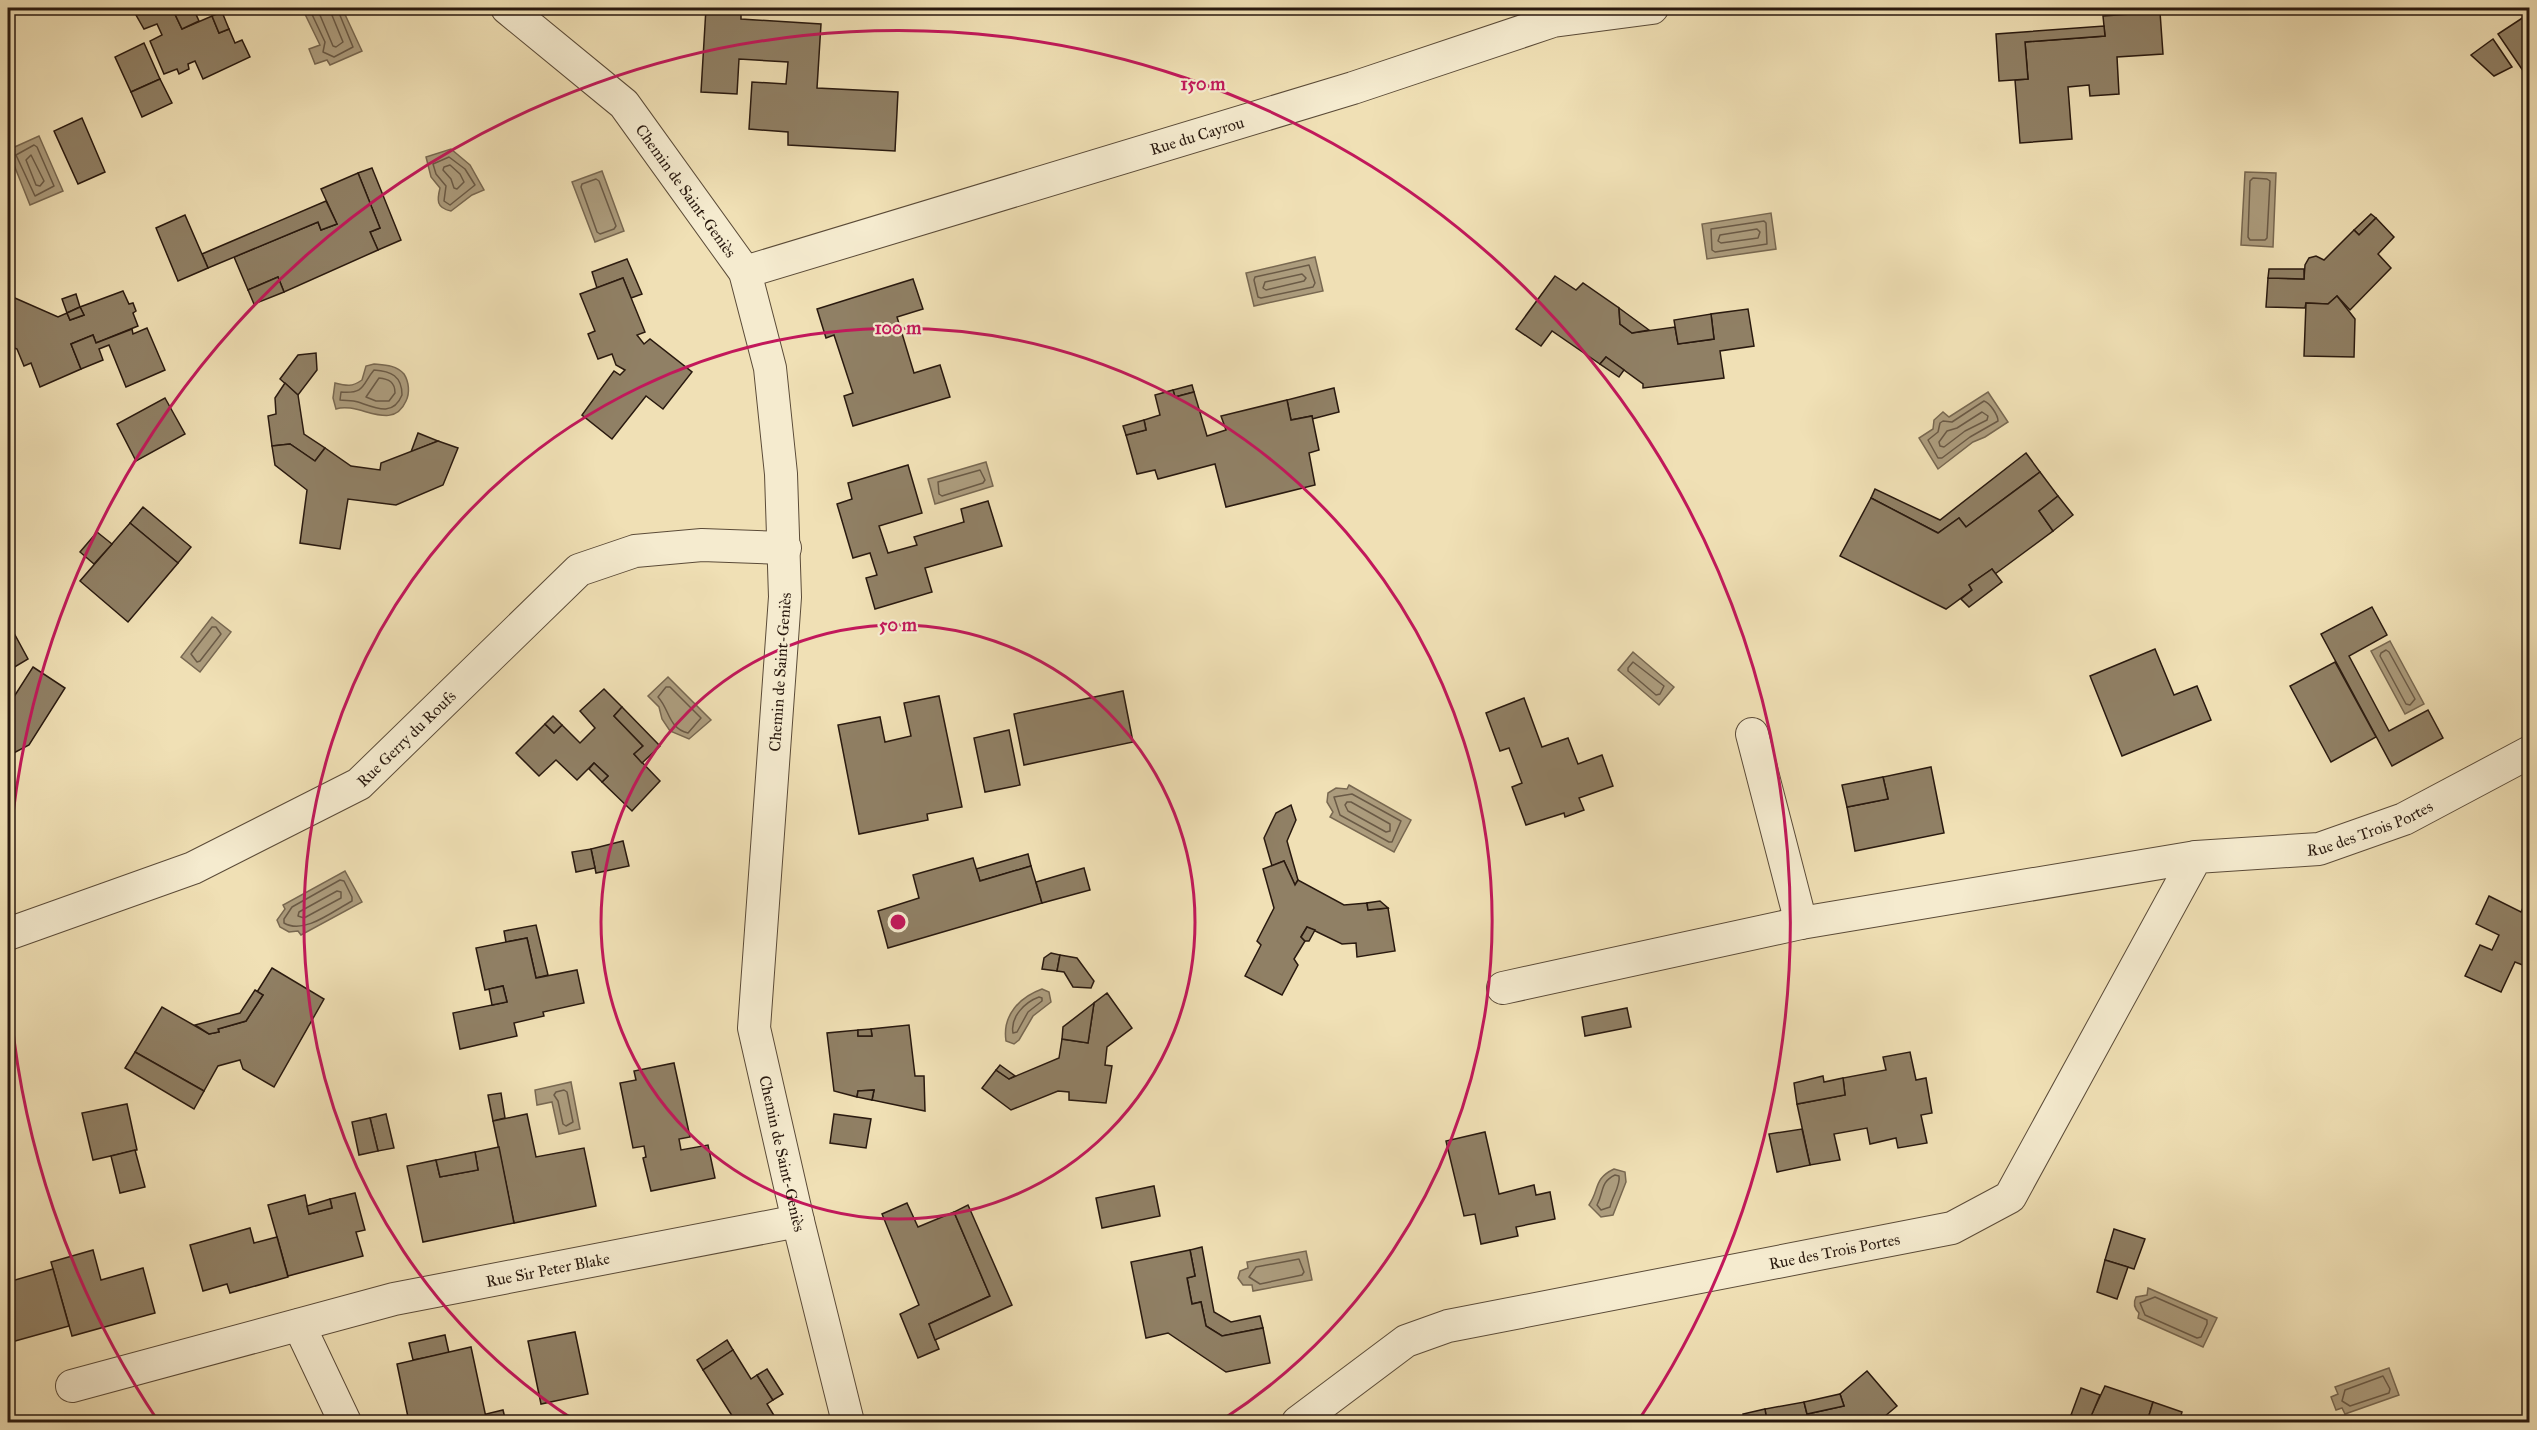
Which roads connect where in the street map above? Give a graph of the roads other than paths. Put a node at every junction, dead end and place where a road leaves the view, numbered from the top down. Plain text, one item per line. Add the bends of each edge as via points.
1 (507, 8) edge
2 (1652, 8) edge
3 (745, 272) junction
4 (785, 548) junction
5 (1752, 734) dead end
6 (2529, 752) edge
7 (2196, 857) junction
8 (1801, 923) junction
9 (8, 934) edge
10 (1503, 988) dead end
11 (798, 1221) junction
12 (299, 1325) junction
13 (72, 1386) dead end
14 (345, 1422) edge
15 (848, 1422) edge
16 (1298, 1422) edge

1 - 3 street, Chemin de Saint-Geniès via 624,104
2 - 3 street, Rue du Cayrou via 1553,21 1353,88
3 - 4 street, Chemin de Saint-Geniès via 770,368
4 - 9 street, Rue Gerry du Roufs via 702,545 635,551 579,570 359,784 193,868
4 - 11 street, Chemin de Saint-Geniès via 785,597 754,1028
5 - 8 street
6 - 7 street, Rue des Trois Portes via 2403,819 2319,849
7 - 8 street, Rue des Trois Portes
7 - 16 street, Rue des Trois Portes via 2010,1197 1952,1228 1449,1326 1406,1341
8 - 10 street, Rue des Trois Portes
11 - 12 street, Rue Sir Peter Blake via 394,1299
11 - 15 street, Chemin de Saint-Geniès
12 - 13 street, Rue Sir Peter Blake
12 - 14 street

